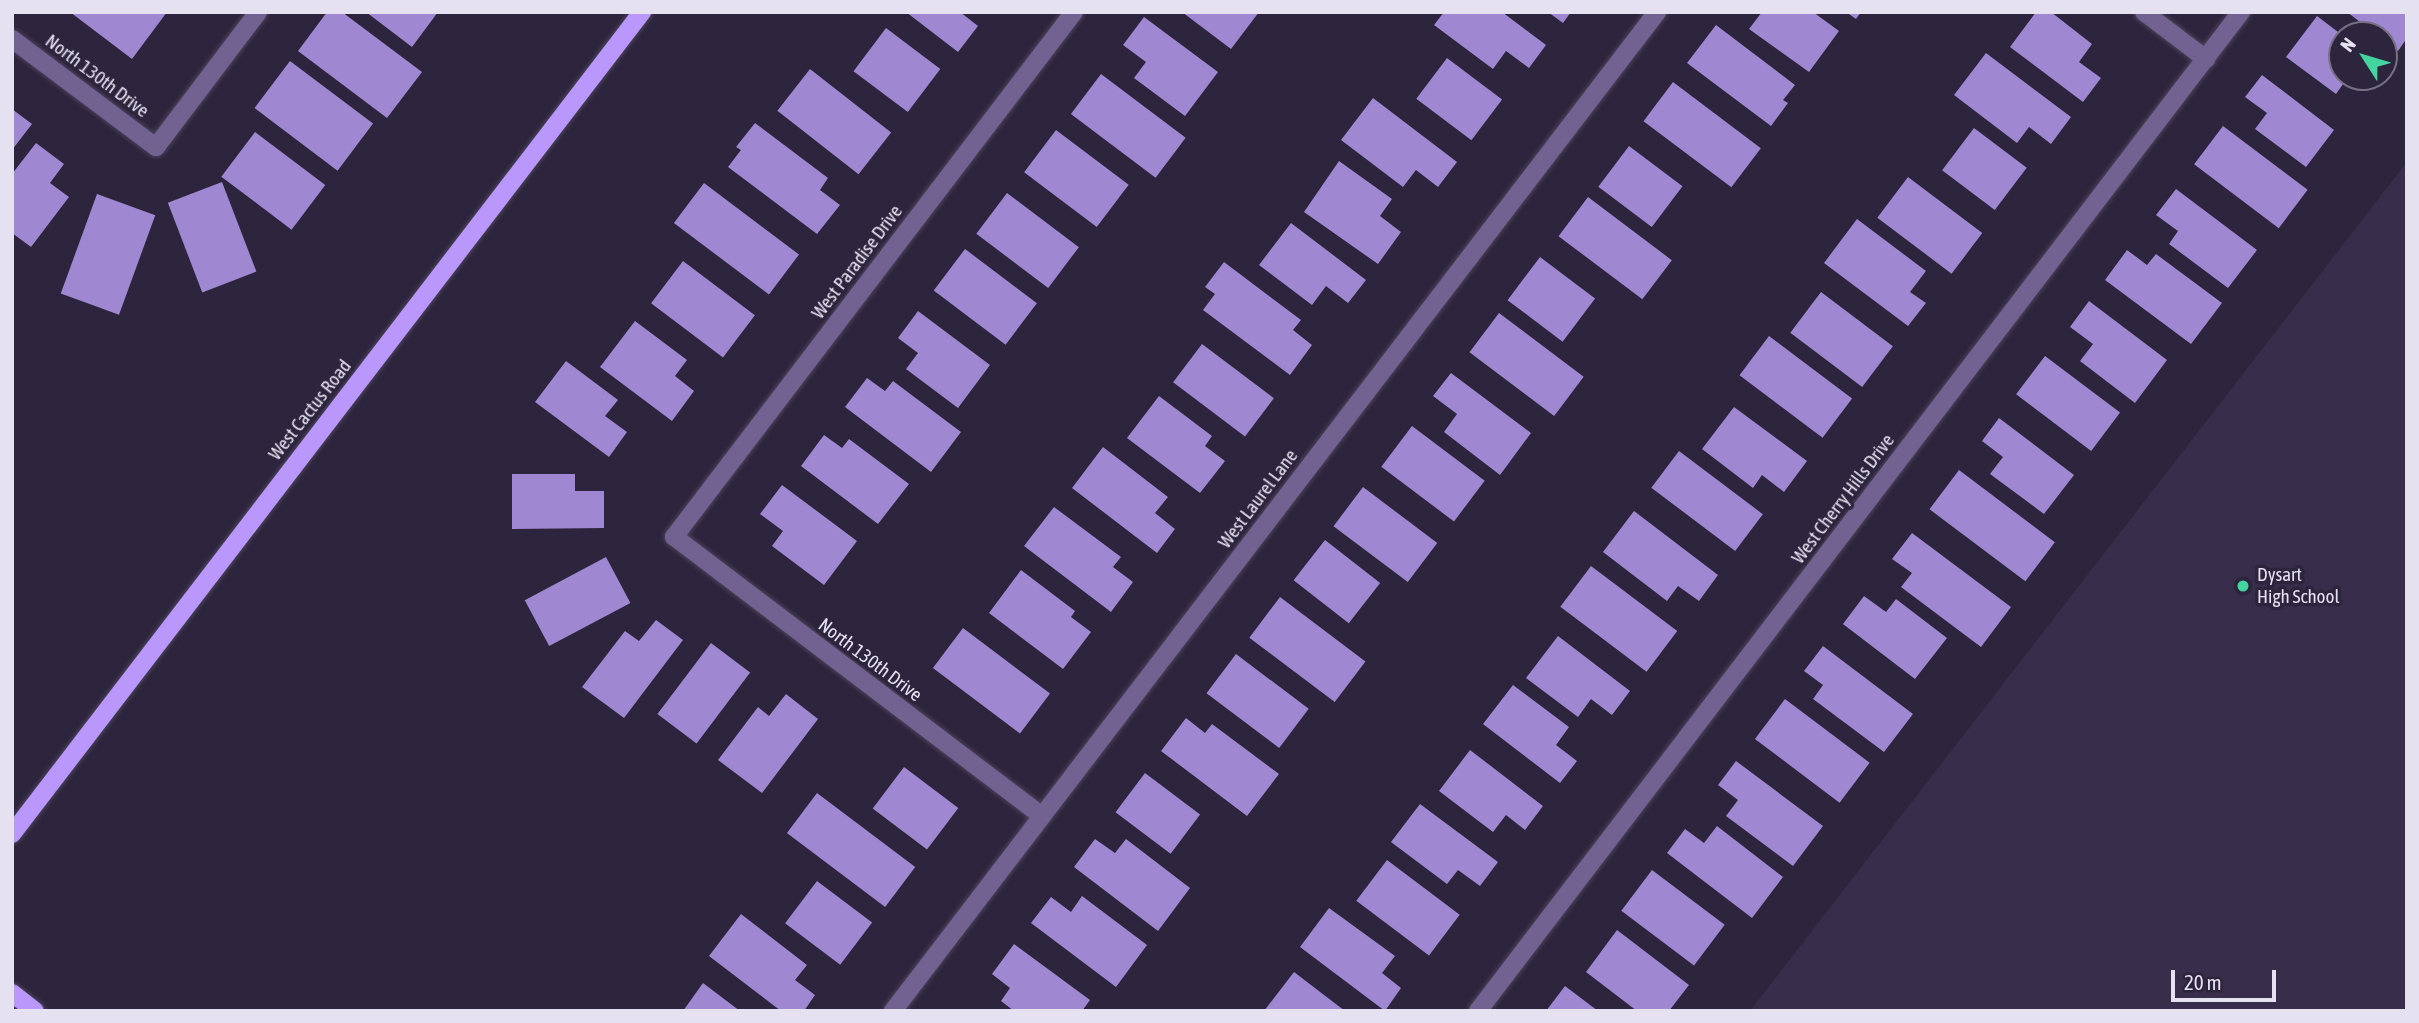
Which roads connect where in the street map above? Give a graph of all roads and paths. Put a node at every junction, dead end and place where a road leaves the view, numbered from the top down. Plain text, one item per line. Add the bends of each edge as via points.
1 (258, 12) edge
2 (642, 12) edge
3 (1074, 12) edge
4 (1657, 12) edge
5 (2144, 12) edge
6 (2241, 12) edge
7 (12, 39) edge
8 (2206, 59) junction
9 (674, 537) joint
10 (1042, 816) junction
11 (12, 834) edge
12 (12, 993) edge
13 (35, 1011) edge
14 (893, 1011) edge
15 (1478, 1011) edge

1 - 7 street, North 130th Drive via 156,147
2 - 11 main road, West Cactus Road
3 - 9 street, West Paradise Drive
4 - 10 street, West Laurel Lane
5 - 8 street
6 - 8 street, West Cherry Hills Drive
8 - 15 street, West Cherry Hills Drive
9 - 10 street, North 130th Drive
10 - 14 street, West Laurel Lane
12 - 13 main road

